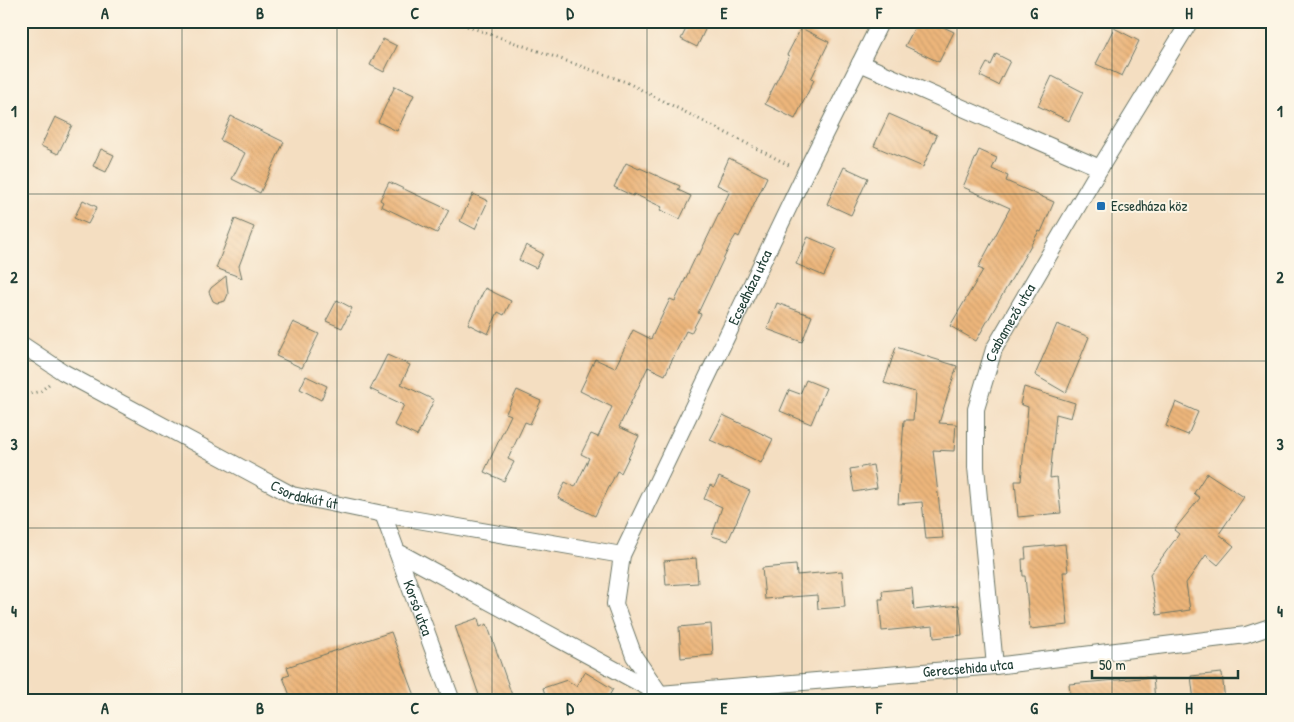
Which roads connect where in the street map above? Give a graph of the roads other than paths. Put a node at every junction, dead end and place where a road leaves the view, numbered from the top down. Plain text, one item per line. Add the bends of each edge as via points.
1 (881, 21) edge
2 (1190, 21) edge
3 (860, 63) junction
4 (1100, 168) junction
5 (21, 344) edge
6 (383, 514) junction
7 (398, 552) junction
8 (622, 555) junction
9 (1273, 626) edge
10 (995, 666) junction
11 (661, 698) edge
12 (452, 701) edge

1 - 3 street, Ecsedháza utca
2 - 4 street, Csabamező utca
3 - 4 street
3 - 8 street, Ecsedháza utca
4 - 10 street, Csabamező utca via 994,349 976,409 976,467
5 - 6 street, Csordakút út via 63,372 292,495
6 - 7 street, Korsó utca
6 - 8 street, Csordakút út
7 - 11 street
7 - 12 street, Korsó utca
8 - 11 street, Ecsedháza utca via 615,604 634,656
9 - 10 street, Gerecsehida utca via 1246,635
10 - 11 street, Gerecsehida utca

